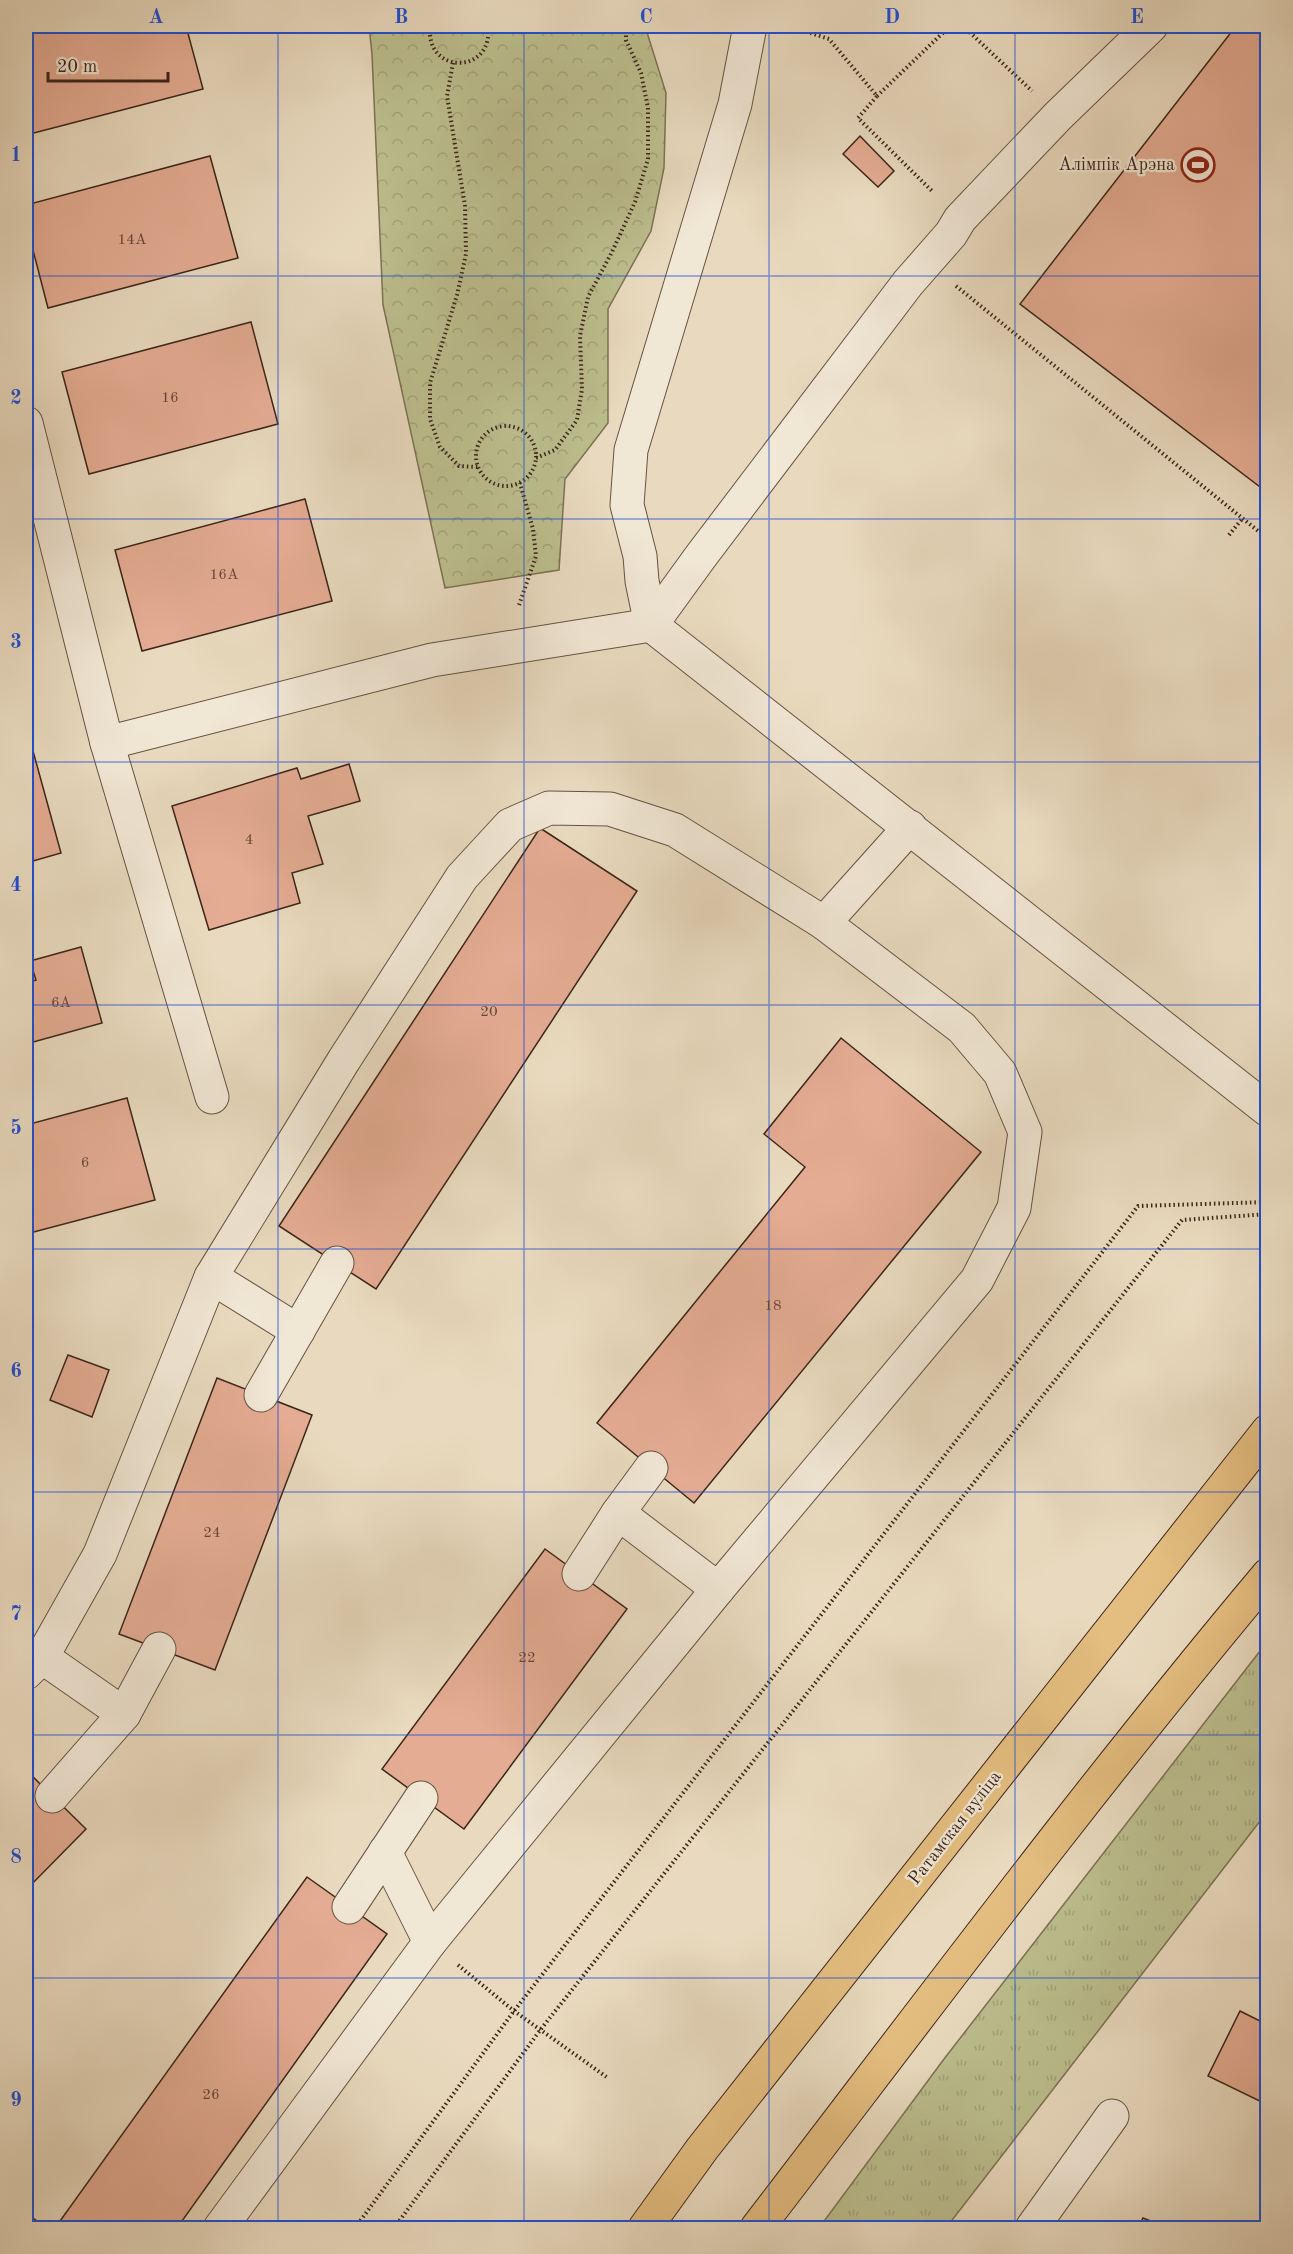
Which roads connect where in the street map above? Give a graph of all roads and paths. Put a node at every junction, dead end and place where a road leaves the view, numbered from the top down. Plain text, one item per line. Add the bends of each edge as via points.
1 (430, 26) edge
2 (488, 26) edge
3 (626, 26) edge
4 (750, 26) edge
5 (789, 26) edge
6 (950, 26) edge
7 (963, 26) edge
8 (1151, 26) edge
9 (453, 63) junction
10 (877, 96) junction
11 (1058, 116) junction
12 (960, 219) junction
13 (927, 262) junction
14 (26, 423) edge
15 (536, 458) junction
16 (478, 467) junction
17 (520, 483) junction
18 (1242, 519) junction
19 (1229, 536) dead end
20 (1268, 539) edge
21 (519, 605) dead end
22 (651, 625) junction
23 (107, 743) junction
24 (910, 827) junction
25 (824, 923) junction
26 (212, 1097) dead end
27 (1268, 1110) edge
28 (1268, 1202) edge
29 (1268, 1214) edge
30 (337, 1263) dead end
31 (211, 1277) junction
32 (298, 1331) junction
33 (261, 1395) dead end
34 (1268, 1431) edge
35 (651, 1467) dead end
36 (618, 1513) junction
37 (579, 1574) dead end
38 (1268, 1575) edge
39 (718, 1589) junction
40 (159, 1649) dead end
41 (34, 1665) edge
42 (124, 1714) junction
43 (52, 1796) dead end
44 (421, 1798) dead end
45 (385, 1852) junction
46 (349, 1907) dead end
47 (430, 1942) junction
48 (514, 2011) junction
49 (541, 2030) junction
50 (608, 2078) dead end
51 (1112, 2116) dead end
52 (220, 2229) edge
53 (355, 2229) edge
54 (394, 2229) edge
55 (645, 2229) edge
56 (757, 2229) edge
57 (1032, 2229) edge

1 - 9 path via 436,52
2 - 9 path via 487,45 482,53 474,60
3 - 15 path via 626,40 641,73 648,108 648,159 634,202 588,297 580,336 582,389 577,420 555,450
4 - 22 street via 735,104 631,450 627,505
5 - 10 path via 829,39
6 - 10 path
7 - 11 path
8 - 11 street
9 - 16 path via 447,96 465,206 466,254 430,383 430,419 440,447 459,466
10 - 12 path via 858,118
11 - 12 street
12 - 13 street
13 - 18 path
13 - 22 street
14 - 23 street
15 - 16 path via 535,448 523,431 504,427 480,441
15 - 17 path via 529,476
16 - 17 path via 490,482 500,486
17 - 21 path via 536,556
18 - 19 path
18 - 20 path
22 - 23 street via 432,660
22 - 24 street
23 - 26 street
24 - 25 street
24 - 27 street
25 - 31 street via 675,831 610,809 549,808 510,825 462,877
25 - 39 street via 962,1028 1000,1072 1025,1132 1014,1208 977,1280
28 - 48 path via 1138,1206
29 - 49 path via 1182,1220
30 - 32 street
31 - 32 street
31 - 41 street via 100,1554
32 - 33 street
34 - 55 main road, Ратамская вуліца via 702,2149
35 - 36 street
36 - 37 street
36 - 39 street
38 - 56 main road via 999,1912
39 - 47 street
40 - 42 street
41 - 42 street
42 - 43 street
44 - 45 street
45 - 46 street
45 - 47 street
47 - 48 path
47 - 52 street
48 - 49 path
48 - 53 path
49 - 50 path
49 - 54 path
51 - 57 street

